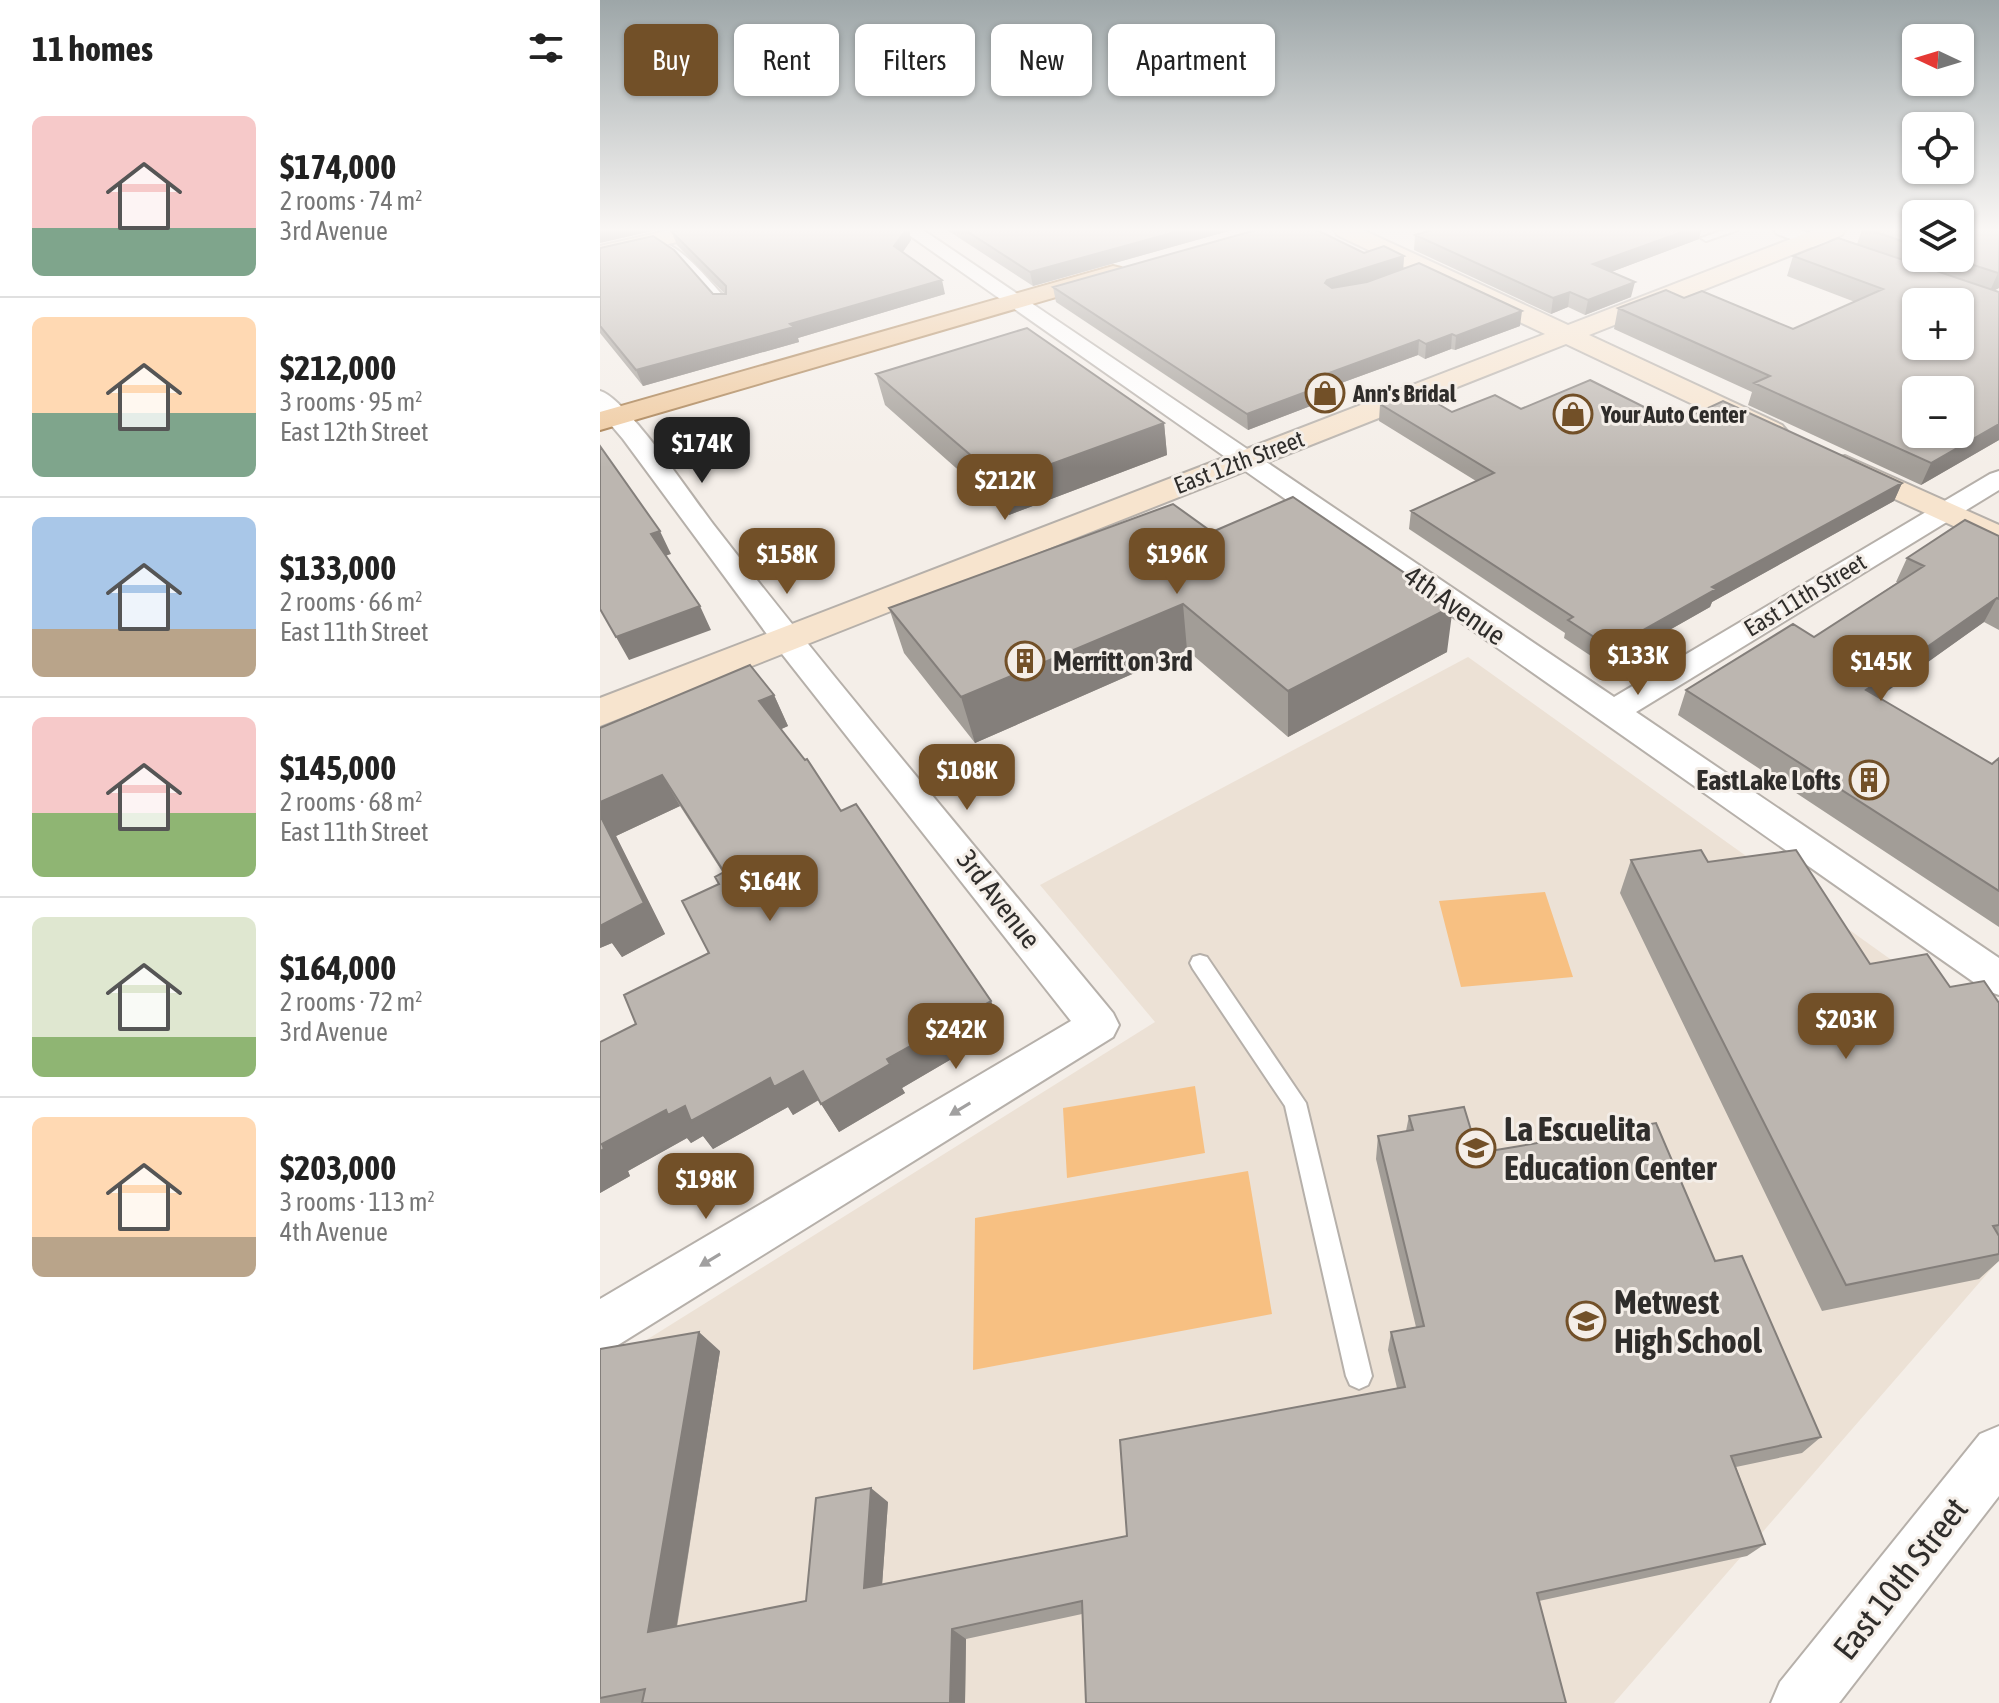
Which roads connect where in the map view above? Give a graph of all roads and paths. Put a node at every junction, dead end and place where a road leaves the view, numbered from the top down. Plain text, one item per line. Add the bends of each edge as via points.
1 (982, 309) edge
2 (1025, 309) edge
3 (1511, 309) edge
4 (1631, 309) edge
5 (1568, 334) junction
6 (605, 412) edge
7 (1245, 460) junction
8 (1999, 479) edge
9 (1945, 512) junction
10 (1999, 537) edge
11 (786, 638) junction
12 (600, 713) edge
13 (1611, 713) junction
14 (1200, 963) dead end
15 (1999, 979) edge
16 (600, 1327) edge
17 (1359, 1376) dead end
18 (1999, 1453) edge
19 (1801, 1703) edge

1 - 6 main road
2 - 7 street, 4th Avenue
3 - 5 main road
4 - 5 main road, East 12th Street
5 - 7 main road, East 12th Street
5 - 9 main road
6 - 11 street, 3rd Avenue
7 - 11 main road, East 12th Street
7 - 13 street, 4th Avenue
8 - 9 street, East 11th Street
9 - 10 main road
9 - 13 street, East 11th Street
11 - 12 main road, East 12th Street
11 -> 16 street, 3rd Avenue via 1099,1025
13 - 15 street, 4th Avenue
14 - 17 lane via 1295,1103
18 - 19 street, East 10th Street

